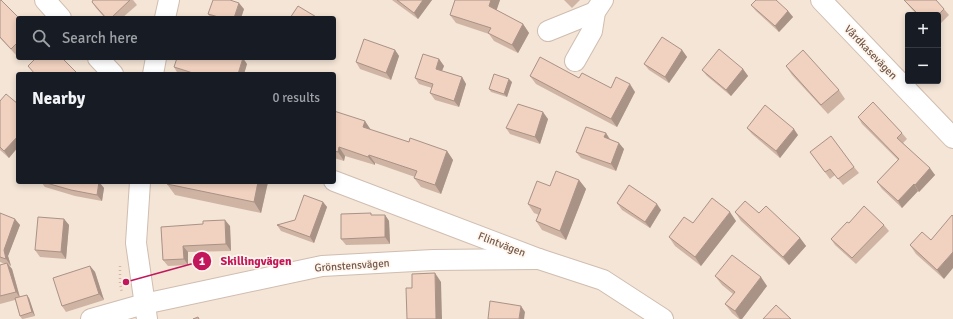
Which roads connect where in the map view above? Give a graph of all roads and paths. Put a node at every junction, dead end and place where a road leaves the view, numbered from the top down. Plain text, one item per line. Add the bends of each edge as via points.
1 (45, 0) edge
2 (169, 0) edge
3 (821, 0) edge
4 (593, 5) edge
5 (59, 16) edge
6 (165, 16) edge
7 (548, 31) dead end
8 (100, 60) edge
9 (156, 60) edge
10 (575, 61) dead end
11 (111, 72) edge
12 (153, 72) edge
13 (953, 138) edge
14 (336, 182) edge
15 (140, 184) edge
16 (539, 259) junction
17 (146, 312) edge
18 (91, 319) edge
19 (663, 319) edge

1 - 5 street
2 - 6 street
3 - 13 street, Vårdkasevägen
4 - 7 street
4 - 10 street via 592,30
8 - 11 street
9 - 12 street
14 - 16 street, Flintvägen
15 - 17 street via 136,243
16 - 17 street, Grönstensvägen via 433,260 322,266
16 - 19 street, Flintvägen via 603,280
17 - 18 street, Grönstensvägen

